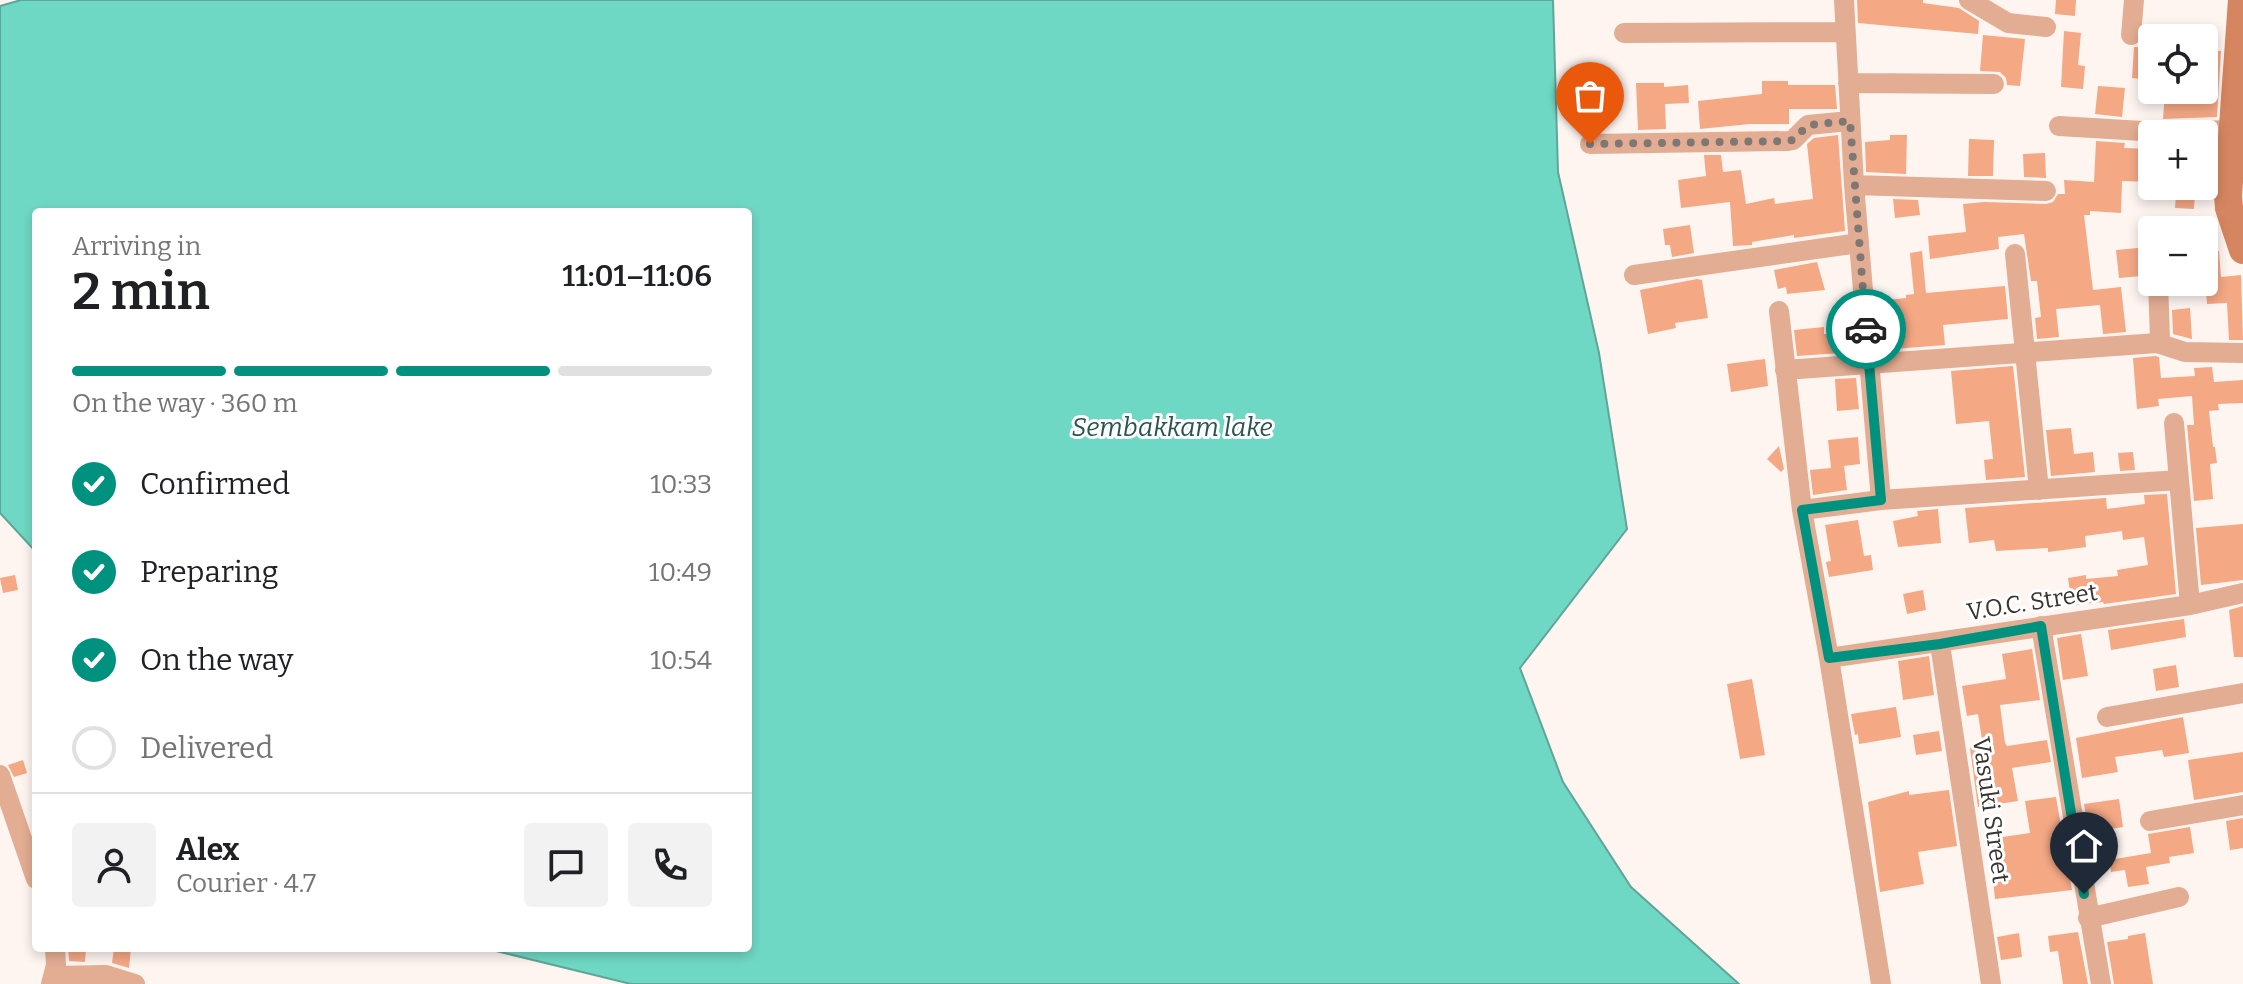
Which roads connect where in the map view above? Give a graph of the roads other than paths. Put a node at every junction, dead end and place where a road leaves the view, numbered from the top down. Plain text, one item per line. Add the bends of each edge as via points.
1 (1844, 0) edge
2 (1969, 0) edge
3 (2134, 0) edge
4 (2242, 0) edge
5 (2046, 27) dead end
6 (1844, 32) junction
7 (1624, 33) dead end
8 (2131, 35) dead end
9 (1848, 83) junction
10 (1994, 84) dead end
11 (1850, 121) junction
12 (2059, 126) dead end
13 (2231, 130) junction
14 (1590, 144) dead end
15 (1854, 185) junction
16 (2046, 191) dead end
17 (1859, 243) junction
18 (2242, 244) edge
19 (2015, 254) dead end
20 (1634, 275) dead end
21 (2158, 296) edge
22 (1779, 311) dead end
23 (2157, 343) junction
24 (2025, 351) junction
25 (2243, 353) edge
26 (1869, 362) junction
27 (1785, 370) junction
28 (2174, 423) dead end
29 (2179, 480) junction
30 (2039, 490) junction
31 (1881, 500) junction
32 (1802, 510) junction
33 (2243, 593) edge
34 (2190, 605) junction
35 (2041, 626) junction
36 (1940, 644) junction
37 (1829, 658) junction
38 (2243, 693) edge
39 (2107, 717) dead end
40 (0, 775) edge
41 (2243, 805) edge
42 (2150, 821) dead end
43 (32, 866) edge
44 (2179, 897) dead end
45 (2088, 918) junction
46 (55, 952) edge
47 (52, 980) edge
48 (135, 984) edge
49 (1881, 984) edge
50 (1991, 984) edge
51 (2101, 984) edge

1 - 6 street
2 - 5 street via 2008,23
3 - 8 street
4 - 13 street
6 - 7 street
6 - 9 street
9 - 10 street
9 - 11 street
11 - 14 street via 1808,125 1788,141
11 - 15 street
12 - 13 street
13 - 18 street via 2229,208
15 - 16 street
15 - 17 street
17 - 20 street
17 - 26 street
19 - 24 street
21 - 23 street
22 - 27 street
23 - 24 street
23 - 25 street via 2185,352
24 - 26 street
24 - 30 street
26 - 27 street
26 - 31 street
27 - 32 street
28 - 29 street
29 - 30 street
29 - 34 street
30 - 31 street
31 - 32 street
32 - 37 street
33 - 34 street, V.O.C. Street
34 - 35 street, V.O.C. Street
35 - 36 street, V.O.C. Street
35 - 45 street
36 - 37 street, V.O.C. Street
36 - 50 street, Vasuki Street
37 - 49 street
38 - 39 street
40 - 43 street
41 - 42 street
44 - 45 street
45 - 51 street
46 - 47 street
47 - 48 street via 106,975

